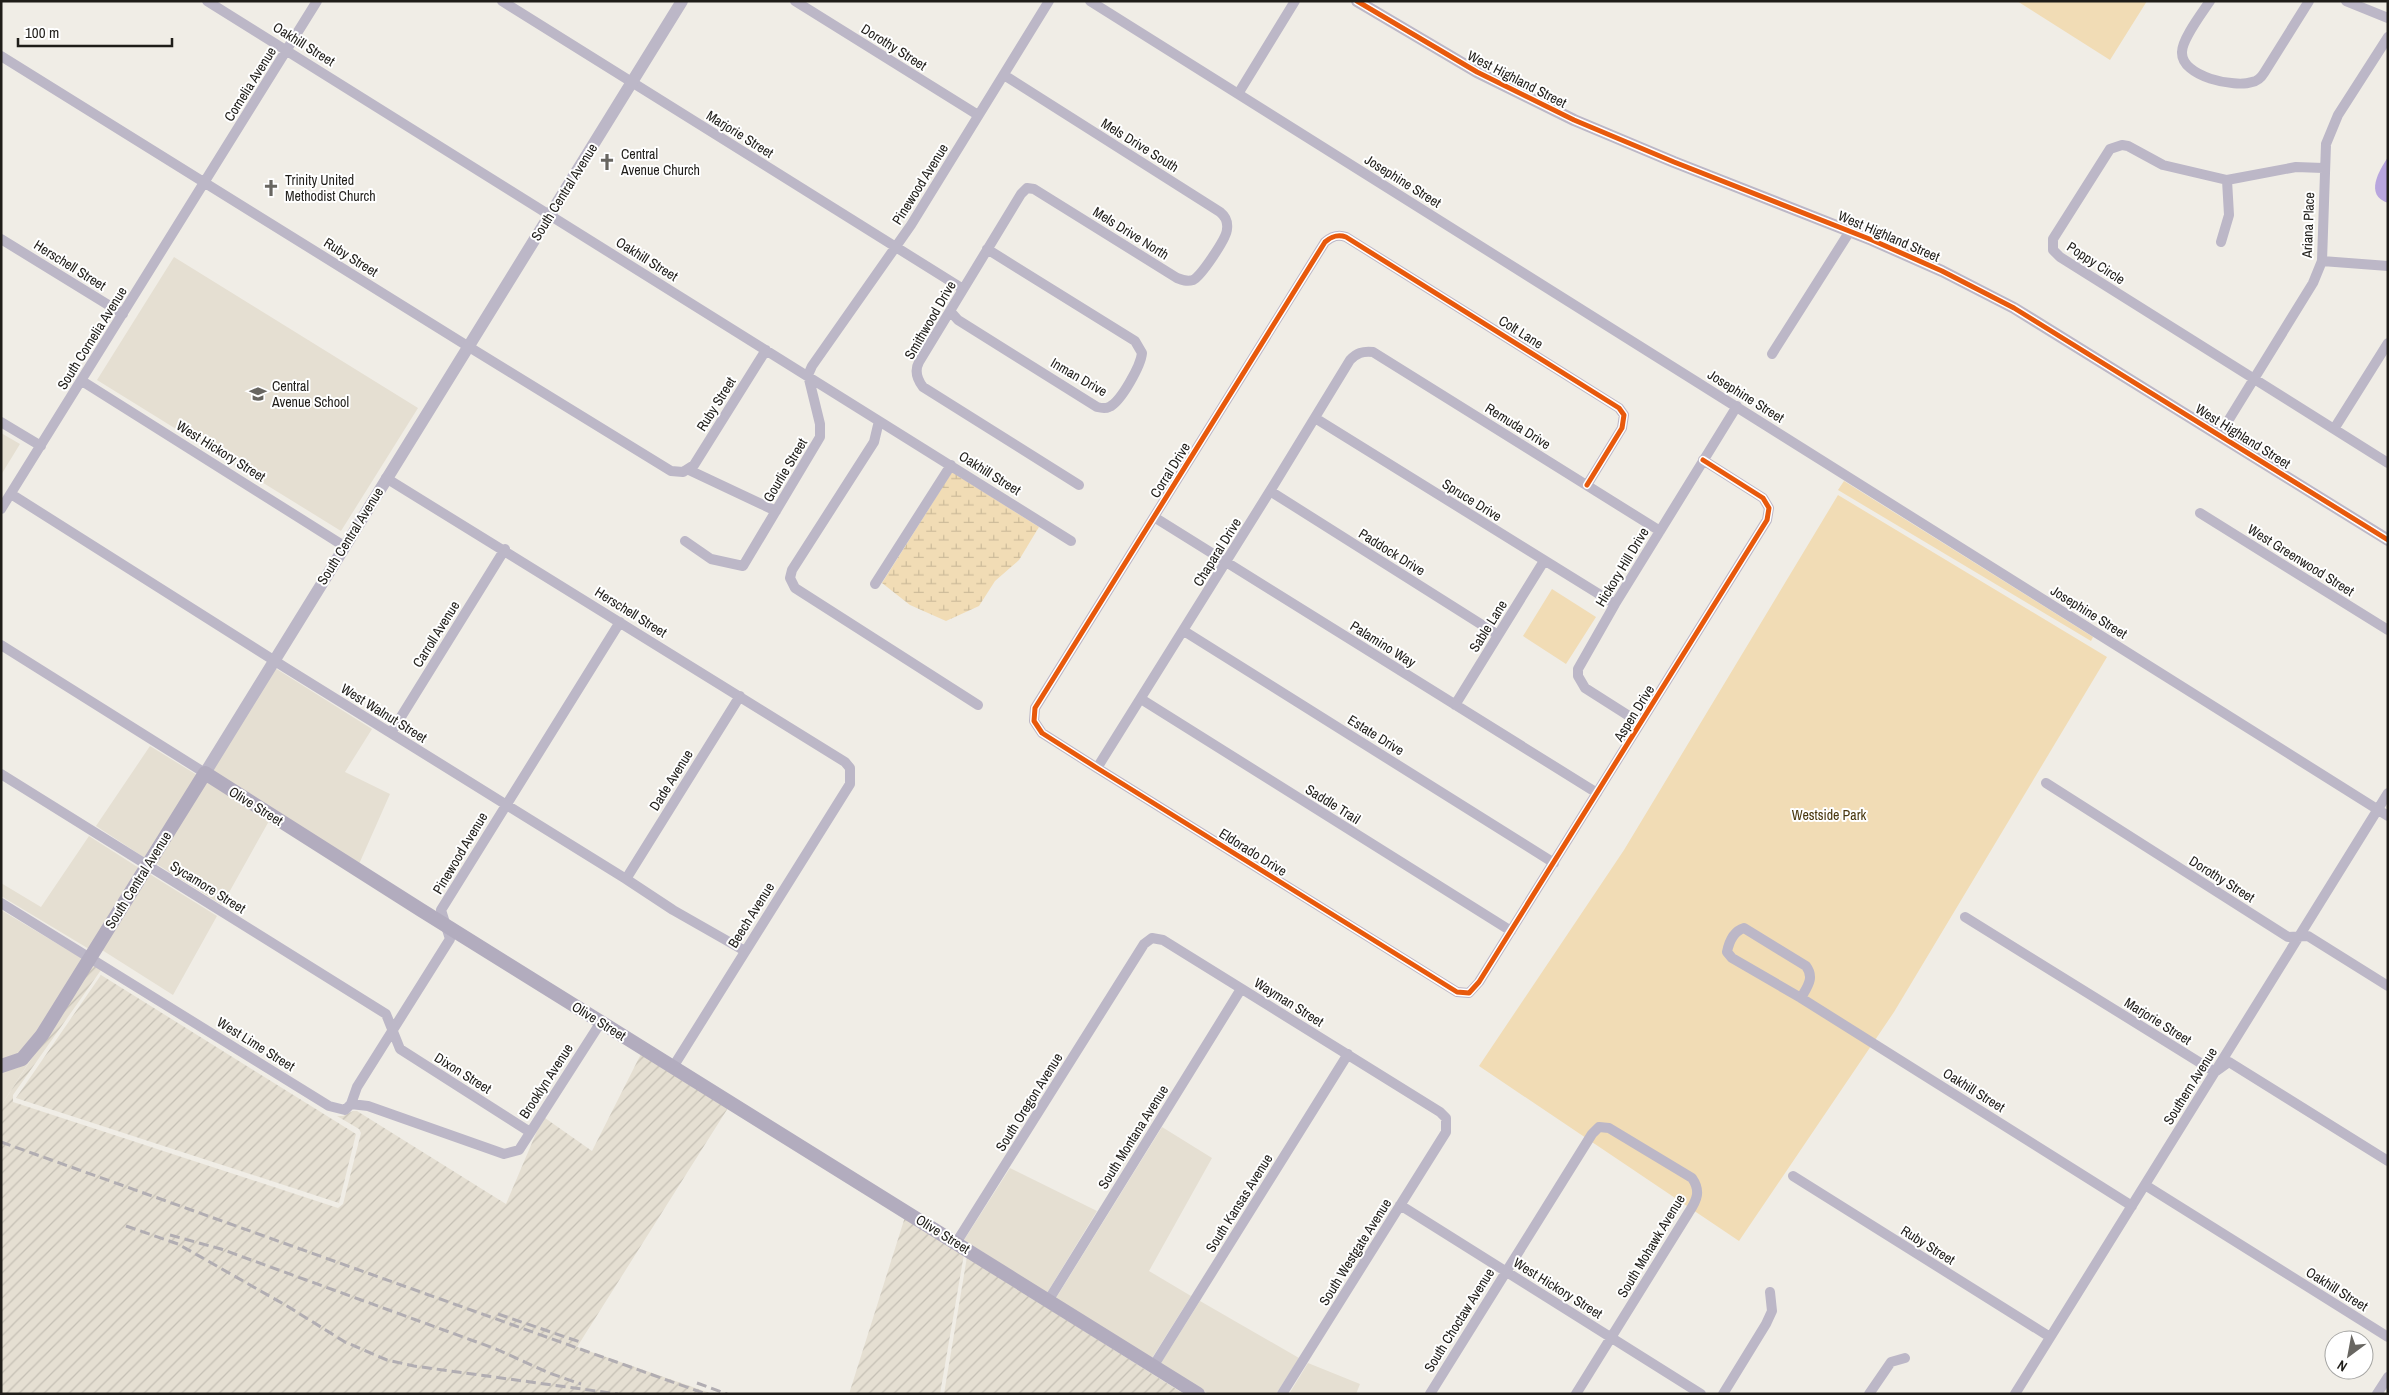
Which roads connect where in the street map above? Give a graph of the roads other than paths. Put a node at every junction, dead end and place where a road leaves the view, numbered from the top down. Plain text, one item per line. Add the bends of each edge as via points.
1 (208, 1) edge
2 (317, 1) edge
3 (502, 1) edge
4 (682, 1) edge
5 (795, 1) edge
6 (1049, 1) edge
7 (1090, 1) edge
8 (1295, 1) edge
9 (1357, 1) edge
10 (2210, 1) edge
11 (2308, 1) edge
12 (2346, 1) edge
13 (2388, 18) edge
14 (2388, 37) edge
15 (287, 49) junction
16 (1, 56) edge
17 (1004, 75) junction
18 (632, 83) junction
19 (1238, 94) junction
20 (978, 115) junction
21 (2323, 168) junction
22 (2227, 180) junction
23 (206, 181) junction
24 (1027, 188) joint
25 (550, 214) junction
26 (1850, 231) junction
27 (1333, 236) joint
28 (1, 238) edge
29 (2222, 242) dead end
30 (896, 247) junction
31 (987, 248) junction
32 (1214, 254) joint
33 (2322, 261) junction
34 (2388, 266) edge
35 (963, 289) junction
36 (950, 311) junction
37 (123, 314) junction
38 (2388, 343) edge
39 (468, 346) junction
40 (766, 350) junction
41 (1360, 352) joint
42 (1772, 354) dead end
43 (808, 375) junction
44 (2254, 379) junction
45 (82, 381) junction
46 (1736, 406) junction
47 (1315, 418) junction
48 (879, 421) junction
49 (6, 425) edge
50 (2334, 429) junction
51 (2220, 434) junction
52 (41, 446) junction
53 (1703, 460) junction
54 (2388, 462) edge
55 (951, 465) junction
56 (689, 470) junction
57 (386, 478) junction
58 (1079, 485) dead end
59 (1587, 485) junction
60 (1270, 491) junction
61 (11, 494) junction
62 (1, 509) edge
63 (776, 512) junction
64 (2200, 513) dead end
65 (1154, 517) junction
66 (1660, 531) junction
67 (2388, 540) edge
68 (685, 541) dead end
69 (1071, 541) dead end
70 (344, 546) junction
71 (505, 550) junction
72 (1544, 560) junction
73 (1226, 562) junction
74 (875, 584) dead end
75 (1615, 604) junction
76 (620, 622) junction
77 (2388, 630) edge
78 (1184, 631) junction
79 (1498, 635) junction
80 (1, 645) edge
81 (274, 660) junction
82 (740, 696) junction
83 (1141, 699) junction
84 (978, 705) dead end
85 (1455, 705) junction
86 (1034, 720) joint
87 (1640, 723) junction
88 (391, 733) junction
89 (1097, 768) junction
90 (205, 773) junction
91 (1, 774) edge
92 (851, 777) joint
93 (2046, 783) dead end
94 (1597, 793) junction
95 (2388, 793) edge
96 (506, 804) junction
97 (2377, 809) junction
98 (2388, 816) edge
99 (1554, 863) junction
100 (147, 865) junction
101 (626, 879) junction
102 (1, 903) edge
103 (1964, 917) dead end
104 (445, 924) junction
105 (1511, 931) junction
106 (2298, 937) junction
107 (745, 951) junction
108 (90, 957) junction
109 (1124, 976) joint
110 (2388, 986) edge
111 (1242, 989) junction
112 (1465, 993) joint
113 (1801, 998) junction
114 (601, 1022) junction
115 (392, 1030) junction
116 (1348, 1054) junction
117 (7, 1065) edge
118 (673, 1067) junction
119 (2215, 1072) junction
120 (351, 1104) junction
121 (1447, 1123) joint
122 (530, 1132) junction
123 (513, 1152) joint
124 (2388, 1160) edge
125 (1793, 1176) dead end
126 (2144, 1186) junction
127 (1697, 1188) joint
128 (1400, 1205) junction
129 (2132, 1206) junction
130 (956, 1242) junction
131 (1506, 1272) junction
132 (1770, 1292) dead end
133 (1048, 1300) junction
134 (2050, 1336) junction
135 (1612, 1337) junction
136 (2388, 1338) edge
137 (1905, 1358) dead end
138 (1154, 1365) junction
139 (2388, 1377) edge
140 (1198, 1394) edge
141 (1282, 1394) edge
142 (1430, 1394) edge
143 (1576, 1394) edge
144 (1701, 1394) edge
145 (1723, 1394) edge
146 (1869, 1394) edge
147 (2015, 1394) edge
148 (2377, 1394) edge

1 - 15 street, Oakhill Street
2 - 15 street, Cornelia Avenue
3 - 18 street, Marjorie Street
4 - 18 street, South Central Avenue
5 - 20 street, Dorothy Street
6 - 17 street, Pinewood Avenue
7 - 19 street, Josephine Street
8 - 19 street
9 - 26 street, West Highland Street via 1477,72 1566,116
10 - 11 street via 2182,45 2182,59 2193,72 2209,79 2248,84 2260,79
12 - 13 street
14 - 21 street, Ariana Place via 2338,115 2326,144
15 - 23 street, Cornelia Avenue
15 - 25 street, Oakhill Street
16 - 23 street, Ruby Street
17 - 20 street, Pinewood Avenue
17 - 32 street, Mels Drive South via 1225,216 1228,229
18 - 25 street, South Central Avenue
18 - 30 street, Marjorie Street
19 - 46 street, Josephine Street
20 - 30 street, Pinewood Avenue
21 - 22 street, Poppy Circle via 2296,167
21 - 33 street, Ariana Place
22 - 29 street via 2229,215
22 - 44 street, Poppy Circle via 2163,165 2128,146 2115,146 2099,165 2052,245 2060,257
23 - 37 street, South Cornelia Avenue
23 - 39 street, Ruby Street
24 - 31 street, Smithwood Drive
24 - 32 street, Mels Drive North via 1034,188 1177,278 1193,280
25 - 39 street, South Central Avenue
25 - 40 street, Oakhill Street
26 - 42 street
26 - 51 street, West Highland Street via 1942,271 2014,308
27 - 59 street, Colt Lane via 1346,237 1620,408 1624,415 1622,428
27 - 65 street, Corral Drive via 1325,242
28 - 37 street, Herschell Street
30 - 35 street, Marjorie Street
30 - 43 street, Pinewood Avenue
31 - 35 street, Smithwood Drive
31 - 36 street, Inman Drive via 1135,341 1142,353 1140,365 1115,403 1109,407 1097,407 958,320
33 - 34 street
33 - 44 street, Ariana Place via 2309,291
35 - 36 street, Smithwood Drive
36 - 58 street, Smithwood Drive via 916,367 922,387
37 - 45 street, South Cornelia Avenue
38 - 50 street
39 - 56 street, Ruby Street via 671,470
39 - 57 street, South Central Avenue
40 - 43 street, Oakhill Street
40 - 56 street, Ruby Street
41 - 47 street, Chaparal Drive via 1350,360
41 - 59 street, Remuda Drive via 1373,352
43 - 48 street, Oakhill Street
43 - 63 street, Gourlie Street via 820,437
44 - 50 street, Poppy Circle
44 - 51 street, Ariana Place
45 - 52 street, South Cornelia Avenue
45 - 70 street, West Hickory Street
46 - 53 street, Hickory Hill Drive
46 - 97 street, Josephine Street
47 - 60 street, Chaparal Drive
47 - 72 street, Spruce Drive
48 - 55 street, Oakhill Street
48 - 84 street via 874,442 792,570 791,584
49 - 52 street
50 - 54 street, Poppy Circle
51 - 67 street, West Highland Street
52 - 61 street, South Cornelia Avenue
53 - 66 street, Hickory Hill Drive
53 - 87 street, Aspen Drive via 1763,498 1769,514
55 - 69 street, Oakhill Street
55 - 74 street
56 - 63 street, Ruby Street
57 - 70 street, South Central Avenue
57 - 71 street, Herschell Street
59 - 66 street, Remuda Drive
60 - 73 street, Chaparal Drive
60 - 79 street, Paddock Drive
61 - 62 street, South Cornelia Avenue
61 - 81 street, West Walnut Street
63 - 68 street, Gourlie Street via 743,566 711,559
64 - 77 street, West Greenwood Street
65 - 73 street, Palamino Way
65 - 86 street, Corral Drive via 1036,708
66 - 75 street, Hickory Hill Drive
70 - 81 street, South Central Avenue
71 - 76 street, Herschell Street
71 - 88 street, Carroll Avenue
72 - 75 street, Spruce Drive
72 - 79 street, Sable Lane
73 - 78 street, Chaparal Drive
73 - 85 street, Palamino Way
75 - 87 street, Hickory Hill Drive via 1578,669 1578,676 1584,688
76 - 82 street, Herschell Street
76 - 96 street, Pinewood Avenue
78 - 83 street, Chaparal Drive
78 - 99 street, Estate Drive
79 - 85 street, Sable Lane
80 - 90 street, Olive Street
81 - 88 street, West Walnut Street
81 - 90 street, South Central Avenue
82 - 92 street, Herschell Street via 845,762
82 - 101 street, Dade Avenue
83 - 89 street, Chaparal Drive
83 - 105 street, Saddle Trail
85 - 94 street, Palamino Way
86 - 89 street, Eldorado Drive via 1042,733
87 - 94 street, Aspen Drive
88 - 96 street, West Walnut Street
89 - 112 street, Eldorado Drive via 1457,992
90 - 100 main road, South Central Avenue
90 - 104 main road, Olive Street
91 - 100 street, Sycamore Street
92 - 107 street, Beech Avenue via 850,784
93 - 106 street, Dorothy Street via 2288,937
94 - 99 street, Aspen Drive
95 - 97 street, Southern Avenue
96 - 101 street, West Walnut Street
96 - 104 street, Pinewood Avenue via 441,910
97 - 98 street, Josephine Street
97 - 106 street, Southern Avenue
99 - 105 street, Aspen Drive
100 - 108 main road, South Central Avenue
100 - 115 street, Sycamore Street via 386,1014
101 - 107 street, West Walnut Street
102 - 108 street, West Lime Street
103 - 119 street, Marjorie Street
104 - 114 main road, Olive Street
104 - 115 street, Pinewood Avenue via 450,939
105 - 112 street, Aspen Drive via 1474,989
106 - 110 street, Dorothy Street via 2308,936
106 - 119 street, Southern Avenue
107 - 118 street, Beech Avenue
108 - 117 main road, South Central Avenue via 42,1035 22,1059
108 - 120 street, West Lime Street via 329,1106 342,1110
109 - 111 street, Wayman Street via 1147,939 1158,938
109 - 130 street, South Oregon Avenue
111 - 116 street, Wayman Street
111 - 133 street, South Montana Avenue
113 - 113 street, Oakhill Street via 1810,982 1806,966 1744,928 1736,931 1727,952 1732,958
113 - 129 street, Oakhill Street
114 - 118 main road, Olive Street
114 - 122 street, Brooklyn Avenue
115 - 120 street, Pinewood Avenue via 357,1087
115 - 122 street, Dixon Street via 400,1049
116 - 121 street, Wayman Street via 1440,1112
116 - 138 street, South Kansas Avenue
118 - 130 main road, Olive Street
119 - 124 street via 2229,1062
119 - 126 street, Southern Avenue
120 - 123 street, West Lime Street via 368,1106 504,1154
121 - 128 street, South Westgate Avenue via 1446,1132
122 - 123 street, Brooklyn Avenue via 519,1150
125 - 134 street, Ruby Street
126 - 129 street, Southern Avenue
126 - 136 street, Oakhill Street
127 - 131 street, South Choctaw Avenue via 1692,1178 1614,1130 1599,1127
127 - 135 street, South Mohawk Avenue via 1692,1207
128 - 131 street, West Hickory Street
128 - 141 street, South Westgate Avenue
129 - 134 street, Southern Avenue
130 - 133 main road, Olive Street
131 - 135 street, West Hickory Street
131 - 142 street, South Choctaw Avenue
132 - 145 street via 1772,1311
133 - 138 main road, Olive Street
134 - 147 street, Southern Avenue
135 - 143 street, South Mohawk Avenue
135 - 144 street, West Hickory Street
137 - 146 street via 1891,1362
138 - 140 main road, Olive Street
139 - 148 street

